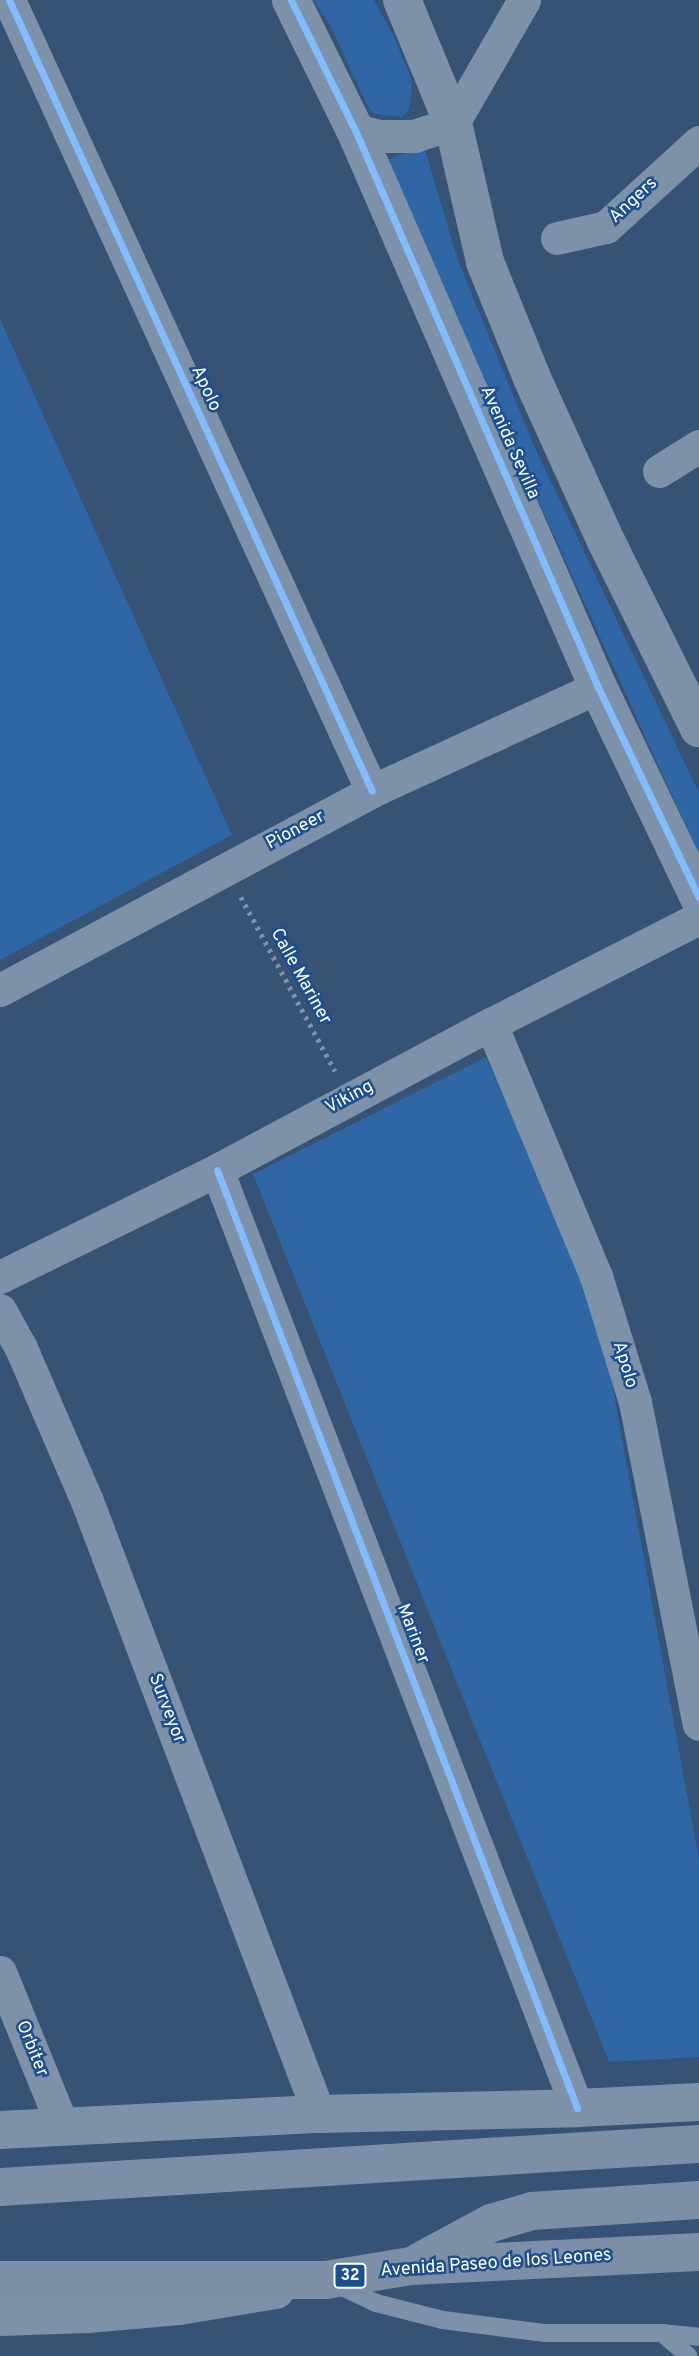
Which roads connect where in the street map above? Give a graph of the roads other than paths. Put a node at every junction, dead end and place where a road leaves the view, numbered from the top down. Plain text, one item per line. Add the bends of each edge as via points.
1 (9, 0) edge
2 (291, 0) edge
3 (402, 0) edge
4 (524, 0) edge
5 (453, 123) junction
6 (355, 130) junction
7 (699, 142) edge
8 (557, 238) dead end
9 (699, 446) edge
10 (659, 471) dead end
11 (598, 687) junction
12 (699, 728) edge
13 (372, 791) junction
14 (699, 898) edge
15 (699, 918) edge
16 (0, 990) edge
17 (491, 1024) junction
18 (217, 1170) junction
19 (0, 1277) edge
20 (0, 1310) edge
21 (699, 1724) edge
22 (0, 1972) edge
23 (699, 2102) edge
24 (577, 2108) junction
25 (319, 2114) junction
26 (62, 2125) junction
27 (0, 2130) edge
28 (699, 2144) edge
29 (0, 2187) edge
30 (699, 2200) edge
31 (699, 2252) edge
32 (411, 2266) junction
33 (0, 2280) edge
34 (327, 2280) junction
35 (0, 2317) edge
36 (662, 2333) junction
37 (699, 2337) edge
38 (688, 2356) edge

1 - 13 street, Apolo
2 - 6 street, Avenida Sevilla
3 - 5 street
4 - 5 street
5 - 6 street via 414,136 379,136
5 - 12 street via 485,262 532,378
6 - 11 street, Avenida Sevilla
7 - 8 street, Angers via 606,227
9 - 10 street
11 - 13 street, Pioneer
11 - 14 street, Avenida Sevilla
13 - 16 street, Pioneer
15 - 17 street, Viking
17 - 18 street, Viking
17 - 21 street, Apolo via 596,1276 635,1402
18 - 19 street, Viking
18 - 24 street, Mariner
20 - 25 street, Surveyor via 87,1501
22 - 26 street, Orbiter
23 - 24 street
24 - 25 street
25 - 26 street
26 - 27 street
28 - 29 main road
30 - 32 main road via 532,2211 491,2222
31 - 32 main road, Avenida Paseo de los Leones / 32
32 - 34 main road, Avenida Paseo de los Leones / 32
33 - 34 main road, Avenida Paseo de los Leones / 32
34 - 35 street via 179,2306
34 - 36 lane via 376,2303 443,2320 545,2333
36 - 37 lane
36 - 38 lane

